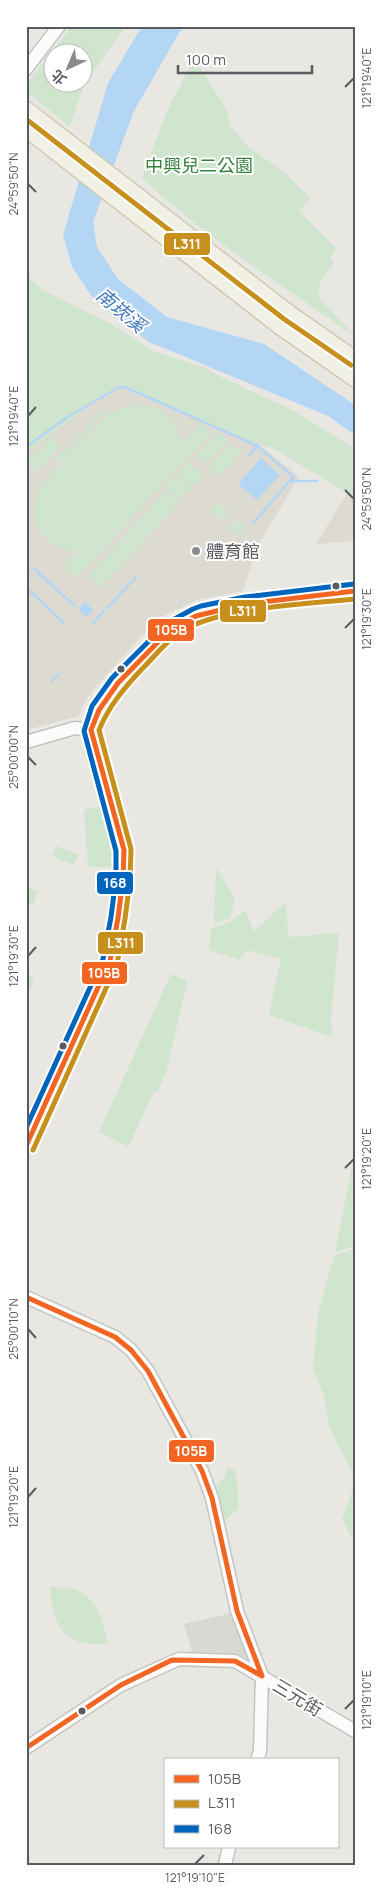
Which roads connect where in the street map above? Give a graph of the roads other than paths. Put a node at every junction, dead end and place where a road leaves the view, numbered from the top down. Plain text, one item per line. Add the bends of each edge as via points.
1 (59, 26) edge
2 (26, 69) edge
3 (26, 109) edge
4 (26, 130) edge
5 (355, 359) edge
6 (355, 379) edge
7 (355, 591) edge
8 (91, 730) junction
9 (26, 742) edge
10 (26, 1147) edge
11 (26, 1297) edge
12 (262, 1676) junction
13 (355, 1732) edge
14 (26, 1748) edge
15 (258, 1758) edge
16 (230, 1848) edge
17 (225, 1865) edge

1 - 2 street
3 - 5 main road via 289,313
4 - 6 main road via 279,326
7 - 8 street via 232,606 203,613 173,628 118,683 99,710
8 - 9 street via 75,728
8 - 10 street via 124,850 118,918 110,962
11 - 12 street via 115,1337 148,1371 202,1471 212,1498 237,1611
12 - 13 street, 三元街
12 - 14 street, 三元街 via 235,1661 172,1660 120,1685
12 - 15 street
16 - 17 street

